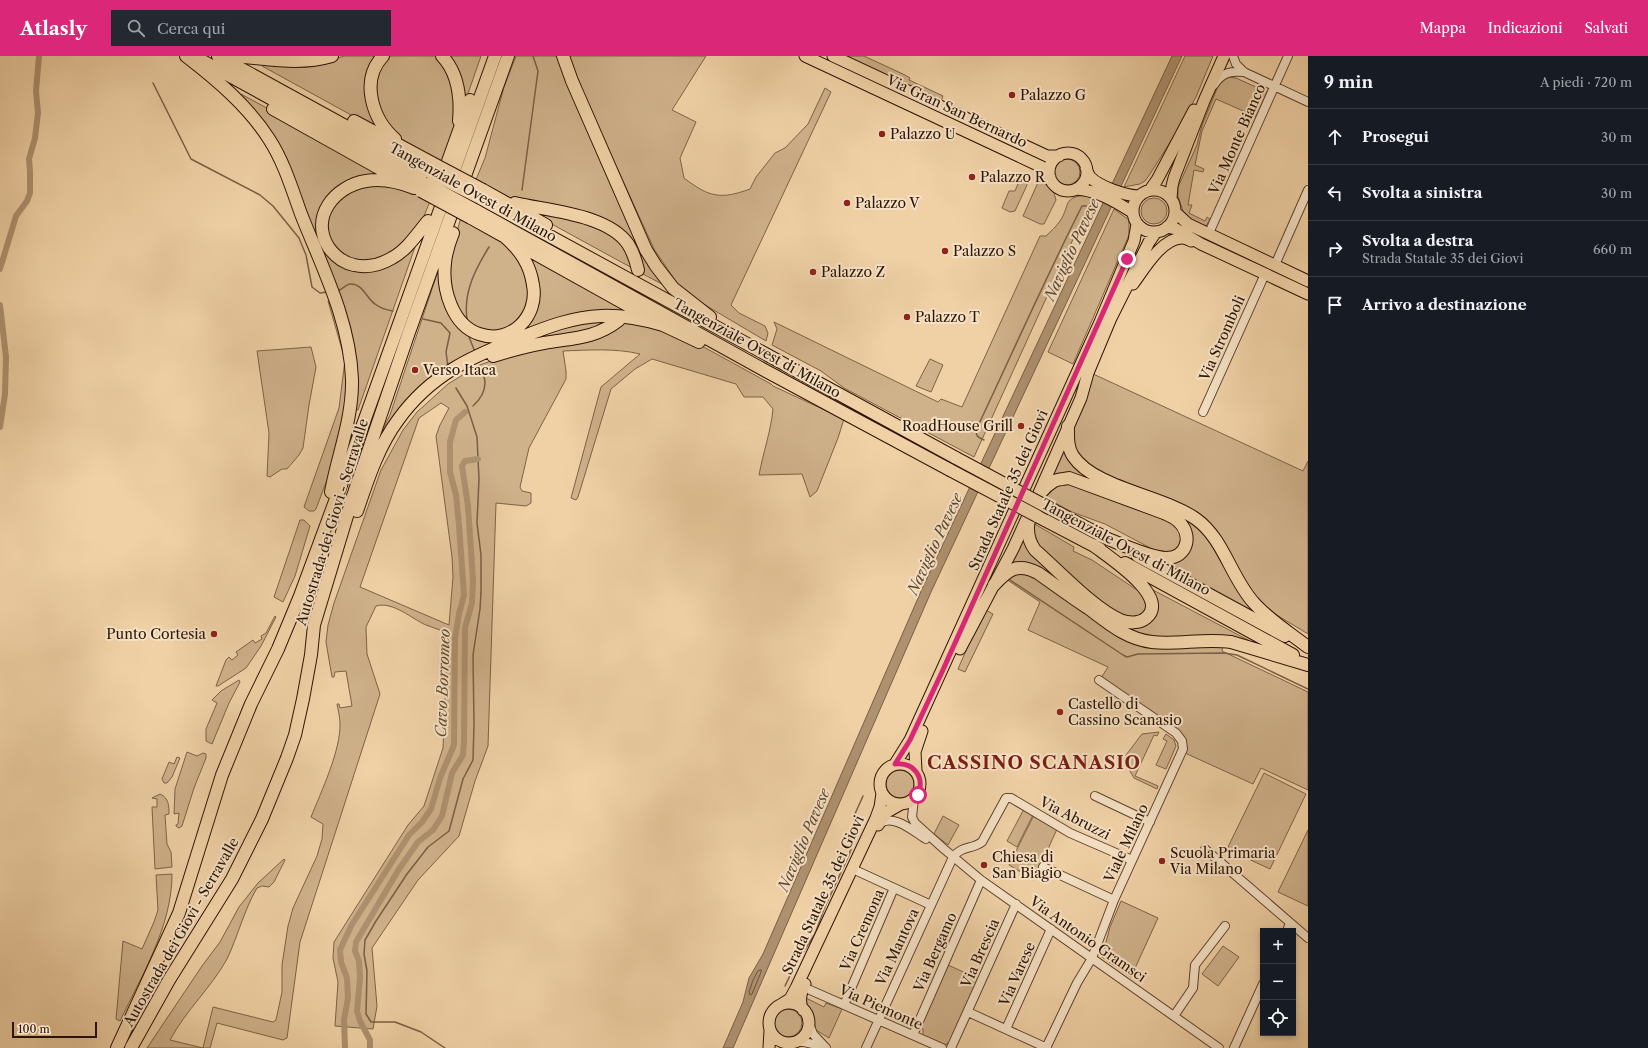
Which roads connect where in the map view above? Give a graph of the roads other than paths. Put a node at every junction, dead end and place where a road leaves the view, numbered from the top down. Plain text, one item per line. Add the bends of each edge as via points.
1 (186, 56) edge
2 (193, 56) edge
3 (218, 56) edge
4 (232, 56) edge
5 (332, 56) edge
6 (383, 56) edge
7 (442, 56) edge
8 (487, 56) edge
9 (495, 56) edge
10 (508, 56) edge
11 (563, 56) edge
12 (805, 56) edge
13 (833, 56) edge
14 (1218, 56) edge
15 (1224, 56) edge
16 (1233, 56) edge
17 (1288, 56) edge
18 (206, 71) junction
19 (1244, 72) junction
20 (1275, 86) junction
21 (1308, 102) edge
22 (488, 112) junction
23 (1200, 112) junction
24 (459, 130) junction
25 (408, 150) junction
26 (1059, 156) junction
27 (1086, 168) junction
28 (1050, 177) junction
29 (425, 180) junction
30 (1076, 189) junction
31 (1150, 190) junction
32 (1308, 190) edge
33 (1107, 192) junction
34 (1138, 196) junction
35 (1171, 199) junction
36 (502, 200) junction
37 (477, 204) junction
38 (1132, 212) junction
39 (1175, 212) junction
40 (428, 221) junction
41 (1137, 224) junction
42 (1167, 227) junction
43 (1156, 232) junction
44 (1209, 233) junction
45 (504, 236) junction
46 (1201, 244) junction
47 (1275, 265) junction
48 (638, 270) dead end
49 (1265, 274) junction
50 (1308, 280) edge
51 (1308, 294) edge
52 (1115, 308) junction
53 (711, 318) junction
54 (619, 320) dead end
55 (663, 325) junction
56 (748, 345) junction
57 (766, 371) junction
58 (1088, 373) junction
59 (1203, 412) dead end
60 (1068, 426) junction
61 (351, 458) junction
62 (357, 511) junction
63 (1035, 511) junction
64 (326, 524) junction
65 (1101, 536) junction
66 (1093, 545) junction
67 (337, 552) junction
68 (994, 585) junction
69 (1308, 648) edge
70 (960, 649) junction
71 (1308, 664) edge
72 (1099, 680) dead end
73 (895, 764) junction
74 (916, 771) junction
75 (882, 793) junction
76 (1095, 796) dead end
77 (914, 799) junction
78 (901, 804) junction
79 (1150, 822) junction
80 (877, 827) junction
81 (1205, 848) dead end
82 (944, 849) junction
83 (953, 857) junction
84 (1132, 860) junction
85 (1043, 867) dead end
86 (857, 871) junction
87 (981, 880) junction
88 (894, 888) junction
89 (1114, 900) junction
90 (1016, 904) junction
91 (931, 905) junction
92 (1225, 926) dead end
93 (1288, 927) edge
94 (1051, 929) junction
95 (1308, 938) edge
96 (1092, 958) junction
97 (810, 990) dead end
98 (1260, 991) edge
99 (782, 1004) junction
100 (844, 1005) junction
101 (803, 1010) junction
102 (968, 1012) junction
103 (1174, 1016) junction
104 (878, 1020) junction
105 (808, 1021) junction
106 (769, 1027) junction
107 (1006, 1029) junction
108 (912, 1035) junction
109 (787, 1044) edge
110 (117, 1048) edge
111 (131, 1048) edge
112 (769, 1048) edge
113 (826, 1048) edge
114 (866, 1048) edge
115 (942, 1048) edge
116 (951, 1048) edge
117 (1046, 1048) edge
118 (1219, 1048) edge
119 (1234, 1048) edge

1 - 18 highway
2 - 29 highway, Tangenziale Ovest di Milano
3 - 29 highway, Tangenziale Ovest di Milano
4 - 5 highway via 289,62
4 - 25 highway
6 - 25 highway via 371,76 372,101 382,126
7 - 24 highway via 457,80 460,95
8 - 24 highway
9 - 61 highway, Autostrada dei Giovi - Serravalle
10 - 22 highway, Autostrada dei Giovi - Serravalle
11 - 53 highway via 646,250 673,288
12 - 28 main road, Via Gran San Bernardo via 1042,167
13 - 26 main road, Via Gran San Bernardo via 1047,156
14 - 31 main road via 1191,117
15 - 23 main road
16 - 19 street via 1236,64
17 - 20 street, Via Monte Bianco
18 - 29 highway
18 - 64 highway via 254,117 277,152 338,307 348,340 352,380 350,409
19 - 20 street
19 - 23 street via 1229,72 1218,79
20 - 21 street
20 - 44 street, Via Monte Bianco
22 - 45 highway via 479,152 448,247 444,272 447,292 458,318 472,331 486,336 505,334 517,328 526,320 533,305 534,288 527,264 523,255
22 - 67 highway, Autostrada dei Giovi - Serravalle via 365,459
23 - 35 main road via 1174,178
24 - 40 highway
25 - 29 highway
26 - 27 main road via 1075,155 1082,160
26 - 28 main road via 1051,165
27 - 30 main road via 1085,179
27 - 33 main road via 1090,177
28 - 30 main road via 1054,185 1061,190
29 - 37 highway, Tangenziale Ovest di Milano, bridge
29 - 37 highway, bridge
29 - 40 highway via 366,181 343,189 330,201 322,226 324,238 339,258 351,264 367,266 383,263 398,254
30 - 33 main road
31 - 34 main road
31 - 35 main road via 1162,191
32 - 47 street
33 - 34 main road
33 - 38 main road
34 - 38 main road
35 - 39 main road
36 - 37 highway
36 - 48 highway via 603,224 628,245
36 - 53 highway
37 - 45 highway
37 - 56 highway, Tangenziale Ovest di Milano
37 - 57 highway, Tangenziale Ovest di Milano
38 - 41 main road
39 - 42 main road
39 - 44 main road via 1188,224
40 - 61 highway via 361,412
41 - 43 main road via 1146,231
41 - 73 main road, Strada Statale 35 dei Giovi via 1134,241 1094,336 912,736
42 - 43 main road
42 - 46 main road via 1176,229
43 - 52 main road
44 - 47 main road
45 - 55 highway
46 - 49 main road
46 - 52 main road via 1183,238 1172,240 1160,248
47 - 50 main road
49 - 51 main road
49 - 59 street, Via Stromboli
52 - 58 main road
53 - 56 highway
54 - 62 highway via 610,328 589,336 544,343 500,354 472,365 452,378 421,404 398,432 379,464
55 - 57 highway
55 - 62 highway via 616,316 570,321 538,330 490,349 453,368 421,393 398,420 376,457
56 - 65 highway, Tangenziale Ovest di Milano, bridge
57 - 63 highway, Tangenziale Ovest di Milano, bridge via 950,470
58 - 60 main road via 1081,398
58 - 70 main road, Strada Statale 35 dei Giovi
60 - 63 main road
60 - 69 highway via 1068,443 1072,455 1080,464 1110,482 1196,519 1216,540 1239,583 1254,603
61 - 64 highway, Autostrada dei Giovi - Serravalle
62 - 67 highway
63 - 65 highway via 1046,487 1056,480 1069,478 1164,513 1178,521 1185,530 1187,542 1178,556 1166,558 1133,549
63 - 66 highway, Tangenziale Ovest di Milano
63 - 66 highway via 1028,532 1035,550 1116,618 1137,622 1146,618 1151,612 1152,604 1146,591 1130,574
63 - 68 main road
64 - 110 highway, Autostrada dei Giovi - Serravalle via 300,596 222,775 179,913
65 - 69 highway, Tangenziale Ovest di Milano
66 - 71 highway, Tangenziale Ovest di Milano
67 - 111 highway, Autostrada dei Giovi - Serravalle via 314,625 310,663 295,735 279,779 232,879 168,980
68 - 70 main road
68 - 71 highway via 1008,571 1027,568 1132,637 1162,643 1218,640
70 - 74 main road, Strada Statale 35 dei Giovi via 917,744
72 - 79 street, Viale Milano via 1176,733 1182,741 1182,752
73 - 74 main road via 907,765
73 - 75 main road via 884,772 881,778
74 - 77 main road via 921,782
75 - 78 main road via 890,802
75 - 99 main road, Strada Statale 35 dei Giovi via 876,818 796,988 790,999
76 - 79 street
77 - 78 main road
77 - 82 street, Via Antonio Gramsci via 912,817 915,823
78 - 80 main road, Strada Statale 35 dei Giovi via 887,812
79 - 84 street, Viale Milano
80 - 82 street, Via Antonio Gramsci via 884,821 898,822
80 - 86 main road, Strada Statale 35 dei Giovi
81 - 93 street
82 - 83 street, Via Antonio Gramsci
83 - 84 street, Via Abruzzi via 959,850 982,842 1005,800 1011,798 1070,833
83 - 87 street, Via Antonio Gramsci
83 - 91 street, Via Mantova
84 - 89 street, Viale Milano
85 - 89 street
86 - 88 street
86 - 101 main road, Strada Statale 35 dei Giovi via 802,991 800,1002
87 - 90 street, Via Antonio Gramsci
87 - 108 street, Via Bergamo
88 - 91 street
88 - 100 street, Via Cremona
89 - 96 street, Viale Milano
90 - 94 street, Via Antonio Gramsci
90 - 102 street, Via Brescia
91 - 104 street, Via Mantova
92 - 103 street via 1195,965 1193,988
93 - 95 street
94 - 96 street, Via Antonio Gramsci
94 - 107 street, Via Varese
96 - 103 street, Via Antonio Gramsci
96 - 117 street, Viale Milano
97 - 100 street, Via Piemonte
98 - 119 street
99 - 101 main road via 794,1004
99 - 106 main road via 771,1014
100 - 104 street, Via Piemonte
101 - 105 main road
102 - 107 street
102 - 116 street, Via Brescia
103 - 118 street, Via Antonio Gramsci
104 - 108 street, Via Piemonte
104 - 114 street, Via Mantova
105 - 109 main road via 806,1033 800,1039
105 - 113 street via 814,1035
106 - 109 main road via 777,1039
106 - 112 main road
107 - 117 street
108 - 115 street, Via Piemonte
109 - 113 street via 804,1042

